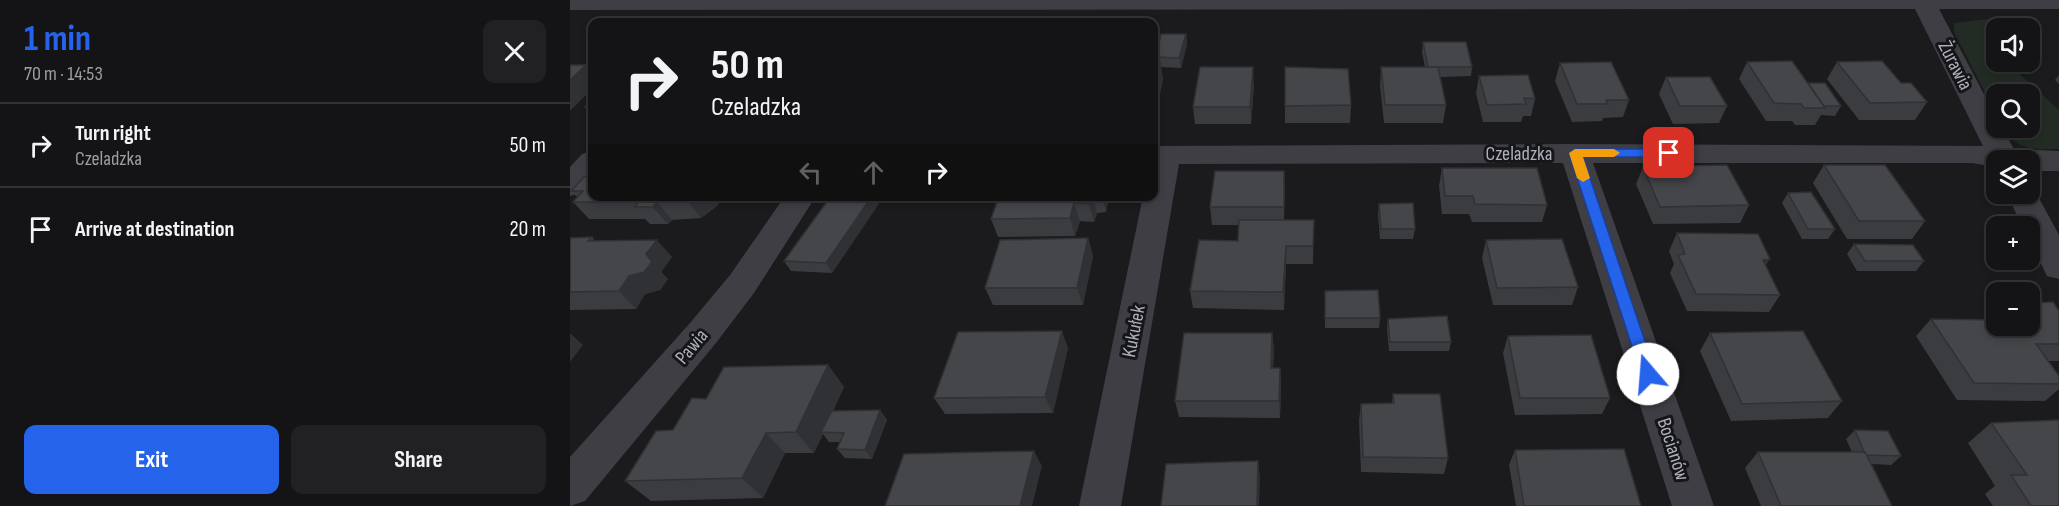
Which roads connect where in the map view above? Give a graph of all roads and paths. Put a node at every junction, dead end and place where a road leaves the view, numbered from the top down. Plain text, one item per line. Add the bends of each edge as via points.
1 (1040, 1) edge
2 (1923, 2) junction
3 (2059, 2) edge
4 (570, 3) edge
5 (1017, 18) edge
6 (2011, 150) edge
7 (1575, 153) junction
8 (570, 155) edge
9 (588, 155) edge
10 (1160, 155) edge
11 (1986, 156) edge
12 (2040, 161) edge
13 (2059, 161) edge
14 (588, 166) edge
15 (570, 186) edge
16 (798, 201) edge
17 (1152, 201) edge
18 (2027, 204) edge
19 (2059, 267) edge
20 (570, 487) edge
21 (1100, 506) edge
22 (1693, 506) edge

1 - 2 street
1 - 4 street
1 - 5 street
2 - 3 street
2 - 6 street, Żurawia
7 - 10 street, Czeladzka
7 - 11 street, Czeladzka
7 - 22 street, Bocianów
8 - 9 street
12 - 13 street, Czeladzka
14 - 15 street
16 - 20 street, Pawia via 742,284 703,333
17 - 21 street, Kukułek
18 - 19 street

